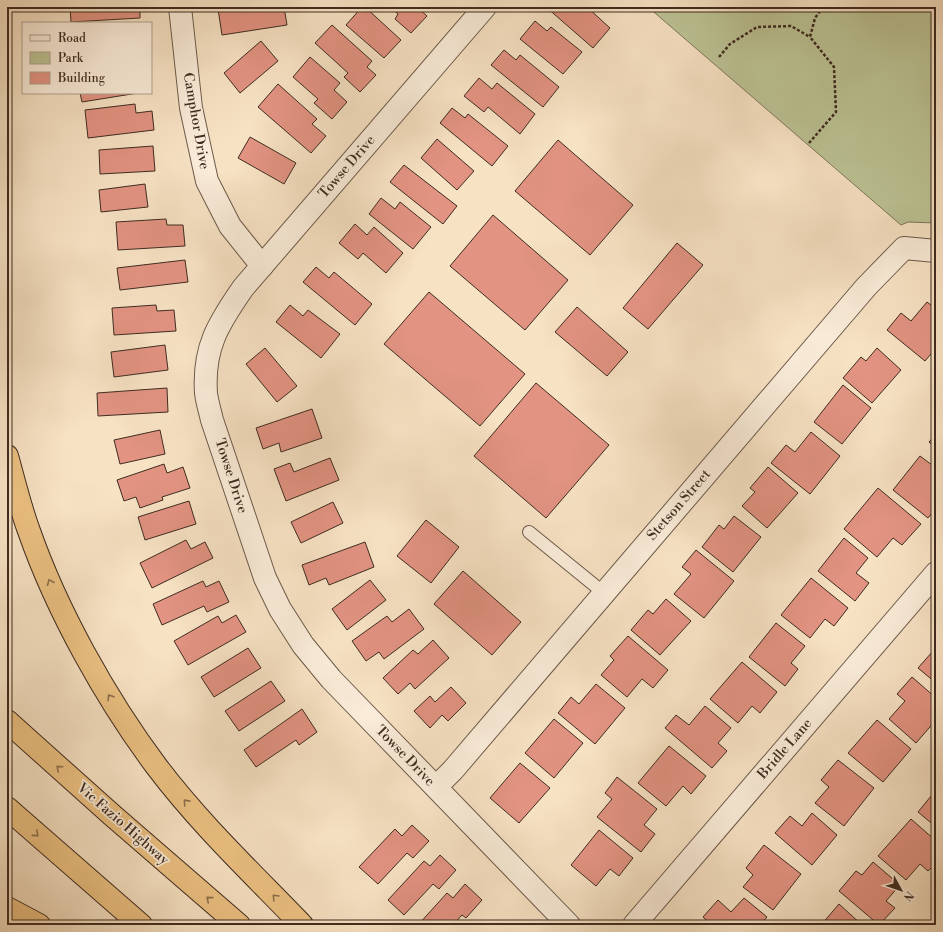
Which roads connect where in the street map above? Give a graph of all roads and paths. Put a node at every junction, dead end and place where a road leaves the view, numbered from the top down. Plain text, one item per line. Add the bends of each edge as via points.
1 (180, 7) edge
2 (485, 7) edge
3 (823, 7) edge
4 (810, 37) junction
5 (719, 57) dead end
6 (809, 143) dead end
7 (936, 252) edge
8 (262, 266) junction
9 (7, 456) edge
10 (529, 532) dead end
11 (936, 573) edge
12 (604, 593) junction
13 (7, 722) edge
14 (436, 787) junction
15 (7, 808) edge
16 (7, 908) edge
17 (39, 925) edge
18 (142, 925) edge
19 (239, 925) edge
20 (302, 925) edge
21 (569, 925) edge
22 (634, 925) edge

1 - 8 street, Camphor Drive via 191,108 207,181 230,226
2 - 8 street, Towse Drive
3 - 4 path via 815,18
4 - 5 path via 790,26 757,27 730,44
4 - 6 path via 834,67 836,112
7 - 12 street, Stetson Street via 904,248 866,287
8 - 14 street, Towse Drive via 226,312 214,335 206,365 206,394 212,420 265,578 280,609 303,646 331,679
20 -> 9 highway via 184,800 128,725 102,683 54,593 29,531
10 - 12 lane
11 - 22 street, Bridle Lane
12 - 14 street, Stetson Street
19 -> 13 highway, Vic Fazio Highway
14 - 21 street, Towse Drive
15 -> 18 highway
16 - 17 highway

